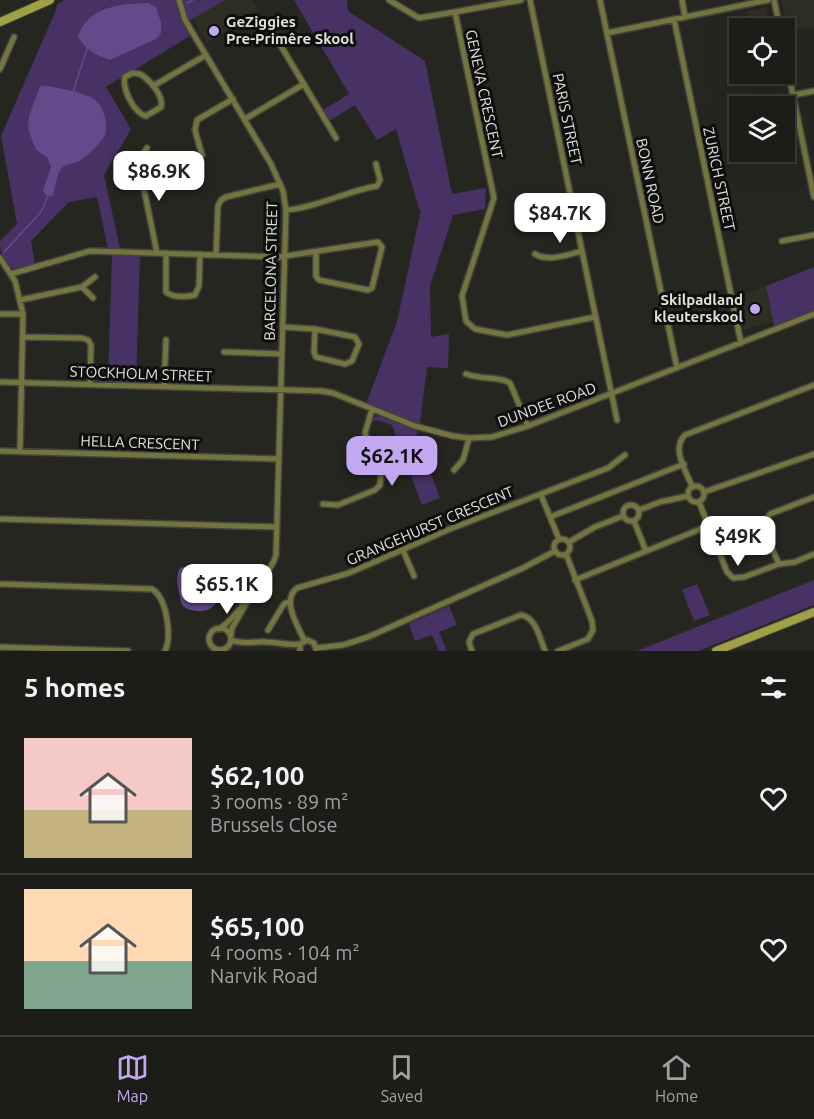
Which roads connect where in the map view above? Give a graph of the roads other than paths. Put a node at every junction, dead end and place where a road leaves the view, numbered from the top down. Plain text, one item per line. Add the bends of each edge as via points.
1 (51, 0) edge
2 (179, 0) edge
3 (389, 0) edge
4 (521, 0) edge
5 (530, 0) edge
6 (600, 0) edge
7 (682, 0) edge
8 (768, 0) edge
9 (774, 0) edge
10 (741, 3) edge
11 (455, 12) junction
12 (685, 17) junction
13 (778, 18) edge
14 (674, 20) junction
15 (0, 22) edge
16 (272, 32) dead end
17 (607, 33) junction
18 (14, 37) dead end
19 (206, 55) junction
20 (0, 69) edge
21 (304, 84) junction
22 (790, 84) edge
23 (153, 86) junction
24 (814, 91) edge
25 (793, 95) junction
26 (233, 99) junction
27 (798, 118) junction
28 (245, 119) junction
29 (795, 119) edge
30 (336, 138) dead end
31 (147, 148) dead end
32 (202, 155) dead end
33 (376, 164) dead end
34 (280, 184) junction
35 (814, 197) edge
36 (286, 210) junction
37 (814, 235) edge
38 (782, 242) dead end
39 (582, 251) junction
40 (316, 252) junction
41 (157, 253) junction
42 (165, 253) junction
43 (200, 254) junction
44 (535, 254) dead end
45 (216, 255) junction
46 (285, 256) junction
47 (0, 258) edge
48 (11, 274) junction
49 (95, 277) dead end
50 (82, 287) junction
51 (93, 298) dead end
52 (20, 300) junction
53 (0, 314) edge
54 (23, 314) junction
55 (814, 314) edge
56 (595, 316) junction
57 (283, 327) junction
58 (315, 329) junction
59 (23, 337) junction
60 (166, 340) dead end
61 (741, 343) junction
62 (224, 352) dead end
63 (282, 354) junction
64 (677, 368) junction
65 (466, 374) dead end
66 (0, 382) edge
67 (22, 382) junction
68 (90, 384) junction
69 (814, 385) edge
70 (164, 387) junction
71 (281, 390) junction
72 (611, 393) junction
73 (372, 409) junction
74 (616, 420) dead end
75 (528, 426) junction
76 (469, 438) junction
77 (0, 451) edge
78 (20, 452) junction
79 (814, 454) edge
80 (625, 455) dead end
81 (279, 459) junction
82 (684, 464) junction
83 (454, 470) dead end
84 (692, 486) junction
85 (704, 492) junction
86 (541, 495) junction
87 (687, 496) junction
88 (814, 497) edge
89 (699, 502) junction
90 (323, 504) dead end
91 (639, 510) junction
92 (623, 516) junction
93 (550, 517) junction
94 (0, 519) edge
95 (634, 521) junction
96 (708, 526) junction
97 (277, 527) junction
98 (559, 539) junction
99 (569, 542) junction
100 (403, 550) junction
101 (555, 552) junction
102 (646, 552) junction
103 (566, 554) junction
104 (814, 554) edge
105 (779, 564) junction
106 (414, 576) dead end
107 (575, 580) junction
108 (0, 584) edge
109 (250, 597) junction
110 (290, 601) junction
111 (814, 612) edge
112 (219, 629) junction
113 (268, 630) dead end
114 (231, 639) junction
115 (251, 642) junction
116 (210, 643) junction
117 (0, 646) edge
118 (300, 647) edge
119 (92, 650) edge
120 (221, 650) edge
121 (316, 650) edge
122 (129, 651) edge
123 (165, 651) edge
124 (207, 651) edge
125 (234, 651) edge
126 (252, 651) edge
127 (472, 651) edge
128 (545, 651) edge
129 (558, 651) edge
130 (716, 651) edge

1 - 15 street
2 - 19 street, BARCELONA STREET via 182,14
3 - 11 street via 419,18
4 - 11 street, GENEVA CRESCENT
5 - 39 street, PARIS STREET
6 - 17 street, BONN ROAD
7 - 12 street
8 - 10 street
9 - 13 street
10 - 12 street
11 - 56 street, GENEVA CRESCENT via 494,198 462,296 466,321 474,329 503,335
12 - 14 street
14 - 17 street
14 - 61 street, ZURICH STREET
16 - 21 street
17 - 64 street, BONN ROAD
18 - 20 street
19 - 23 street
19 - 26 street, BARCELONA STREET
21 - 28 street
21 - 30 street
22 - 25 street
23 - 23 street via 140,74 132,73 124,80 125,89 141,115 162,105
24 - 25 street
25 - 27 street
26 - 28 street, BARCELONA STREET
26 - 32 street via 196,123
27 - 29 street
27 - 35 street
28 - 34 street, BARCELONA STREET
31 - 41 street via 140,158 140,170
33 - 36 street via 380,180 377,186
34 - 36 street, BARCELONA STREET
34 - 45 street via 221,200
36 - 46 street, BARCELONA STREET
37 - 38 street
39 - 44 street via 550,258
39 - 56 street, PARIS STREET
40 - 40 street via 380,243 372,288 319,280
40 - 46 street
41 - 42 street
41 - 48 street via 87,251
42 - 43 street
42 - 43 street via 166,292 172,296 197,293
43 - 45 street
45 - 46 street
46 - 57 street, BARCELONA STREET
47 - 48 street
48 - 52 street
49 - 50 street
50 - 51 street
50 - 52 street
52 - 54 street
53 - 54 street
54 - 59 street
55 - 61 street, DUNDEE ROAD
56 - 72 street, PARIS STREET
57 - 58 street
57 - 63 street, BARCELONA STREET
58 - 58 street via 357,339 358,347 350,363 316,357
59 - 67 street
59 - 68 street via 88,340
60 - 70 street
61 - 64 street, DUNDEE ROAD
62 - 63 street
63 - 71 street, BARCELONA STREET
64 - 72 street, DUNDEE ROAD
65 - 75 street via 510,383
66 - 67 street, STOCKHOLM STREET
67 - 68 street, STOCKHOLM STREET
67 - 78 street
68 - 70 street, STOCKHOLM STREET
69 - 82 street via 685,435 678,448
70 - 71 street, STOCKHOLM STREET
71 - 73 street, DUNDEE ROAD via 329,392
71 - 81 street, BARCELONA STREET
72 - 74 street, PARIS STREET
72 - 75 street, DUNDEE ROAD
73 - 76 street, DUNDEE ROAD via 424,429
73 - 90 street via 365,433 381,476 380,485 338,505
75 - 76 street, DUNDEE ROAD via 499,436
76 - 83 street via 463,460
77 - 78 street, HELLA CRESCENT
78 - 81 street, HELLA CRESCENT
79 - 85 street
80 - 86 street, GRANGEHURST CRESCENT via 608,468
81 - 97 street, BARCELONA STREET
82 - 84 street
82 - 93 street
84 - 85 street via 700,486
84 - 87 street
85 - 89 street
86 - 93 street
86 - 100 street, GRANGEHURST CRESCENT
87 - 89 street
87 - 91 street
88 - 105 street via 766,519
89 - 96 street
91 - 92 street via 627,506
91 - 95 street
92 - 95 street
92 - 99 street
93 - 98 street
94 - 97 street
95 - 102 street
96 - 102 street
96 - 105 street via 733,578
97 - 109 street, BARCELONA STREET via 275,560
98 - 99 street
98 - 101 street via 554,544
99 - 103 street via 571,548
100 - 106 street
100 - 110 street, GRANGEHURST CRESCENT via 349,573 297,588
101 - 103 street
101 - 121 street via 368,637
102 - 107 street
103 - 107 street
104 - 105 street
107 - 129 street via 593,632 588,639
108 - 123 street via 152,589 161,598 169,630
109 - 112 street
109 - 114 street via 232,628
110 - 113 street, GRANGEHURST CRESCENT
110 - 118 street
111 - 130 street
112 - 114 street via 227,631
112 - 116 street via 211,633
114 - 115 street
114 - 120 street
115 - 118 street
115 - 126 street
116 - 120 street
116 - 124 street
117 - 119 street
118 - 121 street via 312,641
119 - 122 street
120 - 125 street
127 - 128 street via 469,642 473,634 523,615 532,620

